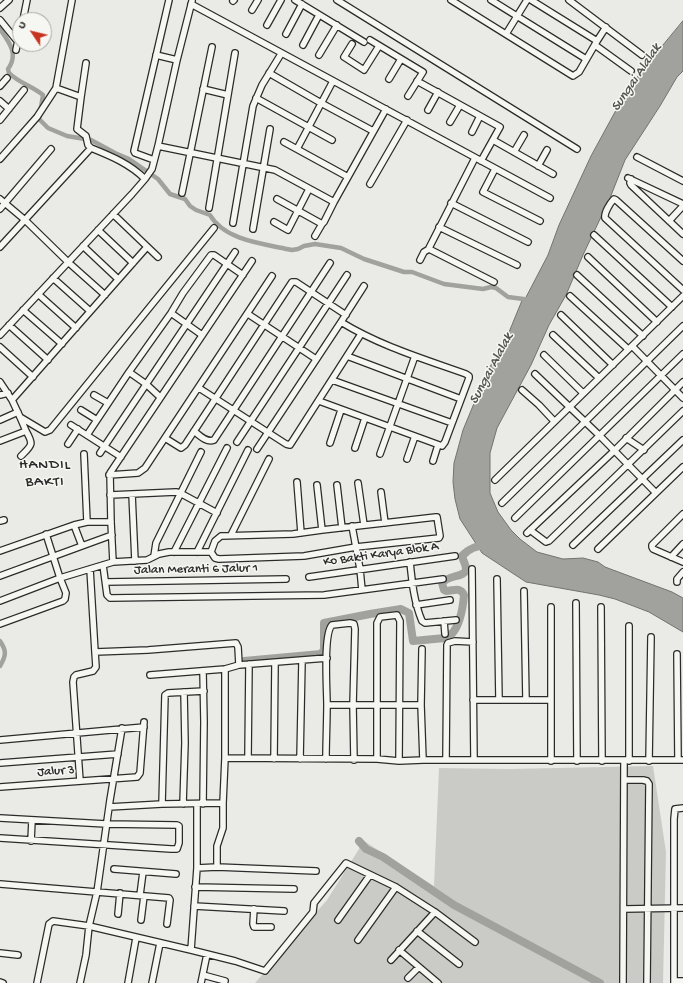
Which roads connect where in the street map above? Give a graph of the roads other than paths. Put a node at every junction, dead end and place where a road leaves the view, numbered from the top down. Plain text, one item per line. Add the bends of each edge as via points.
1 (9, 0) edge
2 (27, 0) edge
3 (72, 0) edge
4 (169, 0) edge
5 (258, 0) edge
6 (281, 0) edge
7 (296, 0) edge
8 (337, 0) edge
9 (451, 0) edge
10 (491, 0) edge
11 (527, 0) edge
12 (531, 0) edge
13 (569, 0) edge
14 (192, 2) edge
15 (302, 4) junction
16 (0, 8) edge
17 (252, 10) dead end
18 (24, 12) edge
19 (319, 15) junction
20 (518, 16) junction
21 (0, 20) edge
22 (267, 25) dead end
23 (337, 25) junction
24 (606, 27) junction
25 (286, 34) dead end
26 (506, 34) junction
27 (12, 35) edge
28 (370, 40) dead end
29 (364, 42) dead end
30 (596, 43) junction
31 (352, 44) dead end
32 (303, 45) dead end
33 (379, 46) junction
34 (212, 47) dead end
35 (235, 53) dead end
36 (281, 54) junction
37 (156, 55) junction
38 (319, 55) dead end
39 (642, 55) dead end
40 (401, 59) junction
41 (586, 59) junction
42 (177, 60) junction
43 (86, 63) dead end
44 (631, 72) dead end
45 (269, 73) junction
46 (7, 78) dead end
47 (389, 79) dead end
48 (333, 81) junction
49 (417, 81) junction
50 (0, 86) edge
51 (56, 88) junction
52 (203, 89) junction
53 (24, 90) dead end
54 (438, 92) junction
55 (228, 95) junction
56 (408, 96) dead end
57 (81, 97) junction
58 (256, 98) junction
59 (0, 101) edge
60 (321, 103) junction
61 (460, 104) junction
62 (9, 109) junction
63 (386, 109) junction
64 (428, 110) dead end
65 (480, 116) junction
66 (0, 120) edge
67 (407, 120) junction
68 (450, 122) dead end
69 (308, 127) junction
70 (270, 129) dead end
71 (373, 131) junction
72 (472, 132) dead end
73 (524, 135) dead end
74 (332, 140) dead end
75 (493, 140) junction
76 (284, 142) dead end
77 (88, 143) junction
78 (158, 146) junction
79 (51, 149) dead end
80 (296, 149) junction
81 (547, 150) dead end
82 (578, 150) dead end
83 (514, 152) junction
84 (190, 153) junction
85 (217, 158) junction
86 (475, 158) junction
87 (637, 158) dead end
88 (0, 159) edge
89 (154, 160) junction
90 (481, 161) junction
91 (242, 164) junction
92 (538, 166) junction
93 (263, 168) junction
94 (495, 169) junction
95 (553, 174) dead end
96 (348, 177) junction
97 (146, 178) junction
98 (683, 181) edge
99 (370, 184) dead end
100 (309, 189) junction
101 (182, 193) dead end
102 (550, 198) dead end
103 (0, 199) edge
104 (277, 199) dead end
105 (334, 202) junction
106 (451, 203) junction
107 (5, 204) junction
108 (683, 205) edge
109 (209, 208) dead end
110 (0, 209) edge
111 (298, 210) junction
112 (113, 214) junction
113 (25, 220) junction
114 (540, 221) dead end
115 (669, 221) junction
116 (274, 222) dead end
117 (233, 223) dead end
118 (322, 224) junction
119 (439, 227) junction
120 (214, 228) dead end
121 (253, 229) dead end
122 (98, 230) junction
123 (683, 234) edge
124 (594, 235) dead end
125 (314, 236) dead end
126 (528, 242) dead end
127 (83, 246) junction
128 (0, 247) edge
129 (147, 247) junction
130 (429, 249) junction
131 (235, 252) dead end
132 (158, 257) dead end
133 (588, 257) dead end
134 (420, 260) dead end
135 (252, 261) dead end
136 (683, 261) edge
137 (68, 262) junction
138 (133, 263) junction
139 (227, 263) junction
140 (330, 263) dead end
141 (517, 265) dead end
142 (243, 275) junction
143 (347, 275) dead end
144 (577, 275) dead end
145 (272, 276) dead end
146 (53, 278) junction
147 (118, 279) junction
148 (494, 282) dead end
149 (364, 286) dead end
150 (683, 290) edge
151 (311, 292) junction
152 (38, 294) junction
153 (105, 295) junction
154 (570, 296) dead end
155 (682, 300) edge
156 (329, 303) junction
157 (672, 307) junction
158 (24, 310) junction
159 (90, 312) junction
160 (171, 313) junction
161 (248, 314) junction
162 (346, 315) junction
163 (561, 315) dead end
164 (341, 322) junction
165 (657, 322) junction
166 (186, 324) junction
167 (9, 325) junction
168 (264, 325) junction
169 (683, 326) edge
170 (76, 328) junction
171 (361, 334) junction
172 (0, 335) edge
173 (202, 335) junction
174 (553, 335) dead end
175 (282, 336) junction
176 (643, 336) junction
177 (62, 344) junction
178 (0, 347) edge
179 (299, 348) junction
180 (630, 348) junction
181 (683, 354) edge
182 (544, 355) dead end
183 (347, 356) junction
184 (415, 356) junction
185 (316, 359) junction
186 (48, 360) junction
187 (646, 361) junction
188 (613, 365) junction
189 (129, 372) junction
190 (535, 374) dead end
191 (660, 376) junction
192 (33, 377) junction
193 (599, 378) junction
194 (406, 379) junction
195 (332, 380) junction
196 (0, 382) edge
197 (683, 382) edge
198 (146, 384) junction
199 (199, 388) junction
200 (522, 390) dead end
201 (675, 390) junction
202 (8, 393) junction
203 (583, 393) junction
204 (94, 395) dead end
205 (0, 396) edge
206 (160, 397) junction
207 (683, 398) edge
208 (216, 399) junction
209 (461, 399) junction
210 (12, 400) junction
211 (319, 401) junction
212 (108, 403) junction
213 (398, 403) junction
214 (569, 406) junction
215 (81, 410) dead end
216 (234, 410) junction
217 (341, 410) junction
218 (683, 411) edge
219 (19, 414) junction
220 (365, 418) junction
221 (0, 420) edge
222 (97, 420) junction
223 (251, 421) junction
224 (554, 421) junction
225 (584, 421) junction
226 (452, 423) junction
227 (71, 425) dead end
228 (389, 427) junction
229 (78, 429) junction
230 (26, 431) junction
231 (194, 431) junction
232 (268, 432) junction
233 (87, 435) junction
234 (415, 436) junction
235 (600, 436) junction
236 (165, 438) junction
237 (626, 438) junction
238 (683, 440) edge
239 (0, 441) edge
240 (237, 442) dead end
241 (330, 443) dead end
242 (68, 444) dead end
243 (438, 445) junction
244 (104, 446) junction
245 (227, 448) dead end
246 (355, 448) dead end
247 (257, 449) dead end
248 (248, 450) dead end
249 (644, 450) junction
250 (614, 451) junction
251 (200, 452) dead end
252 (100, 453) dead end
253 (84, 454) dead end
254 (380, 454) dead end
255 (21, 456) dead end
256 (121, 457) junction
257 (269, 459) dead end
258 (407, 459) dead end
259 (433, 462) dead end
260 (628, 465) junction
261 (683, 467) edge
262 (109, 475) junction
263 (494, 480) dead end
264 (643, 480) junction
265 (297, 482) dead end
266 (358, 483) dead end
267 (337, 484) dead end
268 (317, 486) dead end
269 (382, 492) dead end
270 (180, 493) junction
271 (656, 493) junction
272 (132, 494) junction
273 (110, 495) junction
274 (199, 503) junction
275 (502, 503) dead end
276 (217, 513) junction
277 (683, 514) edge
278 (515, 518) dead end
279 (87, 522) junction
280 (111, 522) junction
281 (385, 523) junction
282 (74, 525) junction
283 (364, 525) junction
284 (352, 526) junction
285 (342, 528) junction
286 (322, 530) junction
287 (301, 533) junction
288 (46, 534) junction
289 (112, 535) junction
290 (231, 535) junction
291 (683, 544) edge
292 (573, 545) dead end
293 (82, 546) junction
294 (356, 547) junction
295 (598, 549) dead end
296 (0, 551) edge
297 (174, 552) junction
298 (197, 552) junction
299 (211, 552) junction
300 (154, 556) junction
301 (455, 556) dead end
302 (53, 557) junction
303 (671, 557) junction
304 (135, 561) junction
305 (113, 562) junction
306 (410, 562) junction
307 (683, 562) edge
308 (103, 565) junction
309 (90, 569) junction
310 (360, 569) junction
311 (472, 569) dead end
312 (683, 572) edge
313 (0, 576) edge
314 (310, 577) dead end
315 (60, 578) junction
316 (497, 578) dead end
317 (286, 579) dead end
318 (443, 579) dead end
319 (106, 582) junction
320 (677, 582) dead end
321 (412, 584) junction
322 (362, 590) junction
323 (524, 591) dead end
324 (450, 600) dead end
325 (0, 601) edge
326 (576, 603) dead end
327 (416, 605) junction
328 (550, 607) dead end
329 (602, 607) dead end
330 (456, 620) dead end
331 (444, 621) junction
332 (0, 624) edge
333 (629, 626) dead end
334 (445, 634) dead end
335 (651, 637) dead end
336 (473, 642) junction
337 (422, 649) dead end
338 (95, 652) junction
339 (678, 654) dead end
340 (327, 658) junction
341 (302, 661) junction
342 (275, 662) junction
343 (249, 664) junction
344 (239, 665) junction
345 (225, 669) junction
346 (203, 671) junction
347 (150, 676) dead end
348 (204, 691) junction
349 (184, 692) junction
350 (473, 700) junction
351 (499, 700) junction
352 (526, 700) junction
353 (551, 700) junction
354 (327, 704) junction
355 (353, 704) junction
356 (376, 704) junction
357 (400, 704) junction
358 (421, 705) junction
359 (122, 728) junction
360 (76, 732) junction
361 (0, 740) edge
362 (118, 754) junction
363 (79, 758) junction
364 (225, 758) junction
365 (248, 758) junction
366 (274, 759) junction
367 (300, 759) junction
368 (326, 759) junction
369 (377, 759) junction
370 (354, 760) junction
371 (423, 760) junction
372 (446, 760) junction
373 (474, 760) junction
374 (680, 760) edge
375 (399, 761) junction
376 (551, 761) junction
377 (577, 761) junction
378 (602, 761) junction
379 (626, 761) junction
380 (650, 761) junction
381 (0, 763) edge
382 (113, 778) junction
383 (624, 780) junction
384 (80, 781) junction
385 (0, 787) edge
386 (223, 803) junction
387 (162, 804) junction
388 (183, 804) junction
389 (197, 804) junction
390 (203, 804) junction
391 (109, 807) junction
392 (683, 808) edge
393 (0, 818) edge
394 (32, 820) junction
395 (106, 824) junction
396 (0, 838) edge
397 (31, 840) junction
398 (103, 845) junction
399 (218, 867) junction
400 (197, 868) junction
401 (114, 869) dead end
402 (316, 871) dead end
403 (143, 872) junction
404 (176, 874) dead end
405 (370, 875) junction
406 (0, 884) edge
407 (195, 887) junction
408 (396, 887) junction
409 (294, 889) dead end
410 (97, 892) junction
411 (120, 893) junction
412 (142, 896) junction
413 (194, 906) junction
414 (648, 908) junction
415 (675, 908) junction
416 (683, 908) edge
417 (254, 909) junction
418 (624, 909) junction
419 (284, 911) dead end
420 (435, 912) junction
421 (118, 914) dead end
422 (141, 920) dead end
423 (338, 920) dead end
424 (168, 924) dead end
425 (89, 926) junction
426 (271, 927) dead end
427 (417, 931) junction
428 (136, 938) junction
429 (358, 940) dead end
430 (475, 942) dead end
431 (160, 943) junction
432 (191, 950) junction
433 (399, 950) junction
434 (0, 953) edge
435 (18, 954) dead end
436 (207, 954) junction
437 (390, 960) dead end
438 (459, 964) dead end
439 (419, 967) junction
440 (203, 975) junction
441 (408, 978) dead end
442 (225, 981) dead end
443 (683, 981) edge
444 (434, 982) edge
445 (674, 982) edge
446 (36, 983) edge
447 (80, 983) edge
448 (128, 983) edge
449 (152, 983) edge
450 (201, 983) edge
451 (623, 983) edge
452 (647, 983) edge

1 - 16 street
2 - 18 street
3 - 51 street
4 - 37 street
5 - 17 street
6 - 22 street
7 - 15 street
8 - 82 street
9 - 26 street
10 - 20 street
11 - 20 street
12 - 30 street
13 - 24 street
14 - 36 street
14 - 42 street
15 - 19 street
15 - 25 street
19 - 23 street
19 - 32 street
20 - 26 street
20 - 41 street
21 - 27 street
23 - 29 street
23 - 38 street
24 - 30 street
24 - 39 street
26 - 41 street via 573,76
28 - 33 street
30 - 41 street
30 - 44 street
31 - 33 street via 344,57 364,70
33 - 40 street
34 - 52 street
35 - 55 street
36 - 45 street
36 - 48 street
37 - 42 street
37 - 89 street via 134,151
40 - 47 street
40 - 49 street via 423,72
42 - 78 street
43 - 57 street
45 - 58 street
45 - 60 street
46 - 50 street
48 - 60 street
48 - 63 street
49 - 54 street
49 - 56 street
51 - 57 street
51 - 88 street via 38,115
52 - 55 street
52 - 84 street
53 - 62 street
54 - 61 street
54 - 64 street
55 - 85 street
57 - 77 street via 77,129
58 - 69 street
58 - 91 street via 250,116
59 - 62 street
60 - 69 street
60 - 71 street
61 - 65 street
61 - 68 street
62 - 66 street
63 - 67 street
63 - 71 street
65 - 72 street
65 - 75 street via 500,127
67 - 86 street
67 - 99 street
69 - 74 street
69 - 80 street
70 - 93 street
71 - 96 street
73 - 83 street
75 - 83 street
75 - 90 street
76 - 80 street
77 - 97 street
77 - 113 street
78 - 84 street
78 - 89 street
79 - 107 street
80 - 96 street
81 - 92 street
83 - 92 street
84 - 85 street
84 - 101 street
85 - 91 street
85 - 109 street
86 - 90 street
86 - 106 street
87 - 98 street
89 - 97 street
90 - 94 street
91 - 93 street
91 - 117 street
92 - 95 street
93 - 100 street via 280,173
93 - 121 street
94 - 102 street
94 - 114 street via 483,192
96 - 105 street
97 - 112 street
100 - 105 street
100 - 111 street
103 - 107 street
104 - 111 street
105 - 118 street
106 - 119 street
106 - 126 street
107 - 110 street
107 - 113 street
108 - 115 street
108 - 115 street via 630,178 631,185
111 - 116 street via 287,230
111 - 118 street
112 - 122 street
112 - 129 street
113 - 128 street
113 - 137 street
115 - 123 street
118 - 125 street
119 - 130 street
119 - 141 street
120 - 219 street via 50,430 45,432
122 - 127 street
122 - 138 street
124 - 157 street
127 - 137 street
127 - 147 street
129 - 132 street
129 - 138 street
130 - 134 street
130 - 148 street
131 - 139 street
133 - 165 street
135 - 142 street
136 - 150 street via 615,199 612,201 605,218
137 - 146 street
137 - 153 street
138 - 147 street
139 - 142 street
139 - 160 street via 214,254 211,255
139 - 166 street
140 - 151 street
142 - 173 street
143 - 156 street
144 - 176 street
145 - 161 street
146 - 152 street
146 - 159 street
147 - 153 street
149 - 162 street
151 - 156 street
151 - 168 street via 292,282
151 - 175 street
152 - 158 street
152 - 170 street
153 - 159 street
154 - 180 street
155 - 157 street
156 - 162 street
156 - 179 street
157 - 165 street
158 - 167 street
158 - 177 street
159 - 170 street
160 - 166 street
160 - 189 street
161 - 168 street
161 - 199 street
162 - 164 street
163 - 188 street
164 - 171 street
164 - 185 street
165 - 176 street
166 - 173 street
166 - 198 street
167 - 172 street
167 - 186 street
168 - 175 street
168 - 208 street
169 - 187 street
170 - 177 street
171 - 183 street
171 - 184 street
173 - 206 street
174 - 193 street
175 - 179 street
175 - 216 street
176 - 180 street
177 - 186 street
178 - 192 street
179 - 185 street
179 - 223 street
180 - 187 street
180 - 188 street
181 - 191 street
182 - 203 street
183 - 194 street
183 - 195 street
184 - 194 street
184 - 209 street via 468,375
185 - 232 street
186 - 192 street
187 - 191 street
187 - 225 street
188 - 193 street
189 - 198 street
189 - 212 street
190 - 214 street
191 - 201 street
191 - 235 street
192 - 210 street
193 - 203 street
194 - 209 street
194 - 213 street
195 - 211 street
195 - 213 street
196 - 202 street
197 - 201 street
198 - 206 street
198 - 244 street
199 - 208 street
199 - 236 street
200 - 224 street
201 - 207 street
201 - 237 street
202 - 205 street
202 - 210 street
203 - 214 street
204 - 212 street
206 - 256 street
208 - 216 street
208 - 231 street
209 - 226 street
210 - 219 street
211 - 217 street
211 - 232 street via 290,445
212 - 222 street
213 - 226 street
213 - 228 street
214 - 224 street
214 - 225 street
215 - 222 street
216 - 223 street
216 - 231 street via 211,442
217 - 220 street
217 - 241 street
218 - 249 street
219 - 221 street
219 - 230 street
220 - 228 street
220 - 246 street
222 - 233 street
223 - 232 street
223 - 240 street
224 - 263 street
225 - 235 street
225 - 275 street
226 - 243 street via 445,442 442,446
227 - 229 street
228 - 234 street
228 - 254 street
229 - 233 street
229 - 242 street
230 - 239 street
230 - 255 street via 32,444
231 - 236 street via 182,447
232 - 247 street
233 - 244 street
234 - 243 street
234 - 258 street
235 - 250 street
235 - 278 street
236 - 262 street via 140,472
237 - 249 street
237 - 250 street
238 - 264 street
243 - 259 street
244 - 252 street
244 - 256 street
245 - 274 street
248 - 276 street
249 - 260 street
250 - 260 street
250 - 260 street via 529,531 548,542
251 - 270 street
253 - 279 street
256 - 262 street
257 - 290 street
260 - 264 street
261 - 271 street
262 - 273 street
264 - 271 street
264 - 292 street
265 - 287 street
266 - 283 street
267 - 285 street
268 - 286 street
269 - 281 street
270 - 272 street
270 - 274 street
270 - 300 street via 156,543
271 - 295 street
272 - 273 street
272 - 304 street
273 - 280 street
274 - 276 street
274 - 297 street
276 - 298 street
277 - 303 street via 652,545 653,549
279 - 280 street
279 - 282 street
280 - 289 street
281 - 283 street
281 - 294 street via 436,517 440,536
282 - 288 street
282 - 293 street
283 - 284 street
284 - 285 street
284 - 294 street
285 - 286 street
286 - 287 street
287 - 290 street
288 - 296 street
288 - 302 street
289 - 293 street
289 - 305 street
290 - 299 street via 220,537
291 - 303 street
293 - 302 street
294 - 299 street via 304,556 219,560
294 - 310 street
297 - 298 street
297 - 300 street
298 - 299 street
300 - 304 street via 147,560
301 - 306 street, Ko Bakti Karya Blok A
302 - 313 street
302 - 315 street
303 - 307 street
304 - 305 street
305 - 308 street
306 - 310 street, Ko Bakti Karya Blok A
306 - 321 street
308 - 309 street
308 - 319 street
309 - 315 street
309 - 338 street
310 - 314 street, Ko Bakti Karya Blok A
310 - 322 street
311 - 336 street
312 - 320 street
315 - 325 street
315 - 332 street via 66,594 65,599
316 - 351 street
317 - 319 street, Jalan Meranti 6 Jalur 1
318 - 321 street
319 - 322 street via 108,597 324,595
321 - 322 street
321 - 327 street
323 - 352 street
324 - 327 street
326 - 377 street
327 - 331 street via 423,623
328 - 353 street
329 - 378 street
330 - 331 street
331 - 334 street
333 - 379 street
335 - 380 street
336 - 350 street
336 - 372 street via 455,642 447,645
337 - 358 street
338 - 344 street via 233,642 238,644
338 - 360 street via 96,667 93,671 78,674 74,678
339 - 374 street
340 - 341 street
340 - 354 street
340 - 355 street via 330,627 354,624
341 - 342 street
341 - 367 street
342 - 343 street
342 - 366 street
343 - 344 street
343 - 365 street
344 - 345 street
345 - 346 street
345 - 364 street
346 - 347 street
346 - 348 street
348 - 349 street
348 - 390 street
349 - 387 street via 165,695
349 - 388 street
350 - 351 street
350 - 373 street
351 - 352 street
352 - 353 street
353 - 376 street
354 - 355 street
354 - 368 street
355 - 356 street
355 - 370 street
356 - 357 street
356 - 357 street via 377,623 380,617 397,615 400,621
356 - 369 street
357 - 358 street
357 - 375 street
358 - 371 street
359 - 360 street
359 - 362 street
359 - 382 street, Jalur 3 via 144,724 138,775
360 - 361 street
360 - 363 street
362 - 363 street
362 - 382 street
363 - 381 street
363 - 384 street
364 - 365 street
364 - 386 street
365 - 366 street
366 - 367 street
367 - 368 street
368 - 370 street
369 - 370 street
369 - 375 street
371 - 372 street
371 - 375 street
372 - 373 street
373 - 376 street
374 - 380 street
376 - 377 street
377 - 378 street
378 - 379 street
379 - 380 street
379 - 383 street
382 - 384 street, Jalur 3
382 - 391 street
383 - 414 street via 646,780 649,784
383 - 418 street
384 - 385 street, Jalur 3
386 - 390 street
386 - 399 street via 223,828 217,846
387 - 388 street
387 - 391 street
388 - 389 street
389 - 390 street
389 - 400 street
391 - 395 street
392 - 415 street via 677,808 674,812
393 - 394 street
394 - 395 street
394 - 397 street
395 - 398 street
395 - 398 street via 177,825 180,842 177,849
396 - 397 street
397 - 398 street
398 - 410 street
399 - 400 street
399 - 402 street
400 - 407 street
401 - 403 street
403 - 404 street
403 - 412 street
405 - 408 street
405 - 423 street
405 - 436 street via 346,863 314,903 313,912 265,971
406 - 410 street
407 - 409 street
407 - 413 street
408 - 420 street
408 - 429 street
410 - 411 street
410 - 425 street
411 - 412 street
411 - 421 street
412 - 422 street
412 - 424 street via 169,898
413 - 417 street
413 - 432 street
414 - 415 street
414 - 418 street
414 - 452 street
415 - 416 street
415 - 445 street
417 - 419 street
417 - 426 street via 254,927
418 - 451 street
420 - 427 street
420 - 430 street
425 - 428 street
425 - 446 street via 53,920 50,922
425 - 447 street
427 - 433 street
427 - 438 street
428 - 431 street
428 - 448 street
431 - 432 street
431 - 449 street
432 - 436 street
433 - 437 street
433 - 439 street
434 - 435 street
436 - 440 street
439 - 441 street
439 - 444 street
440 - 442 street
440 - 450 street
443 - 445 street

